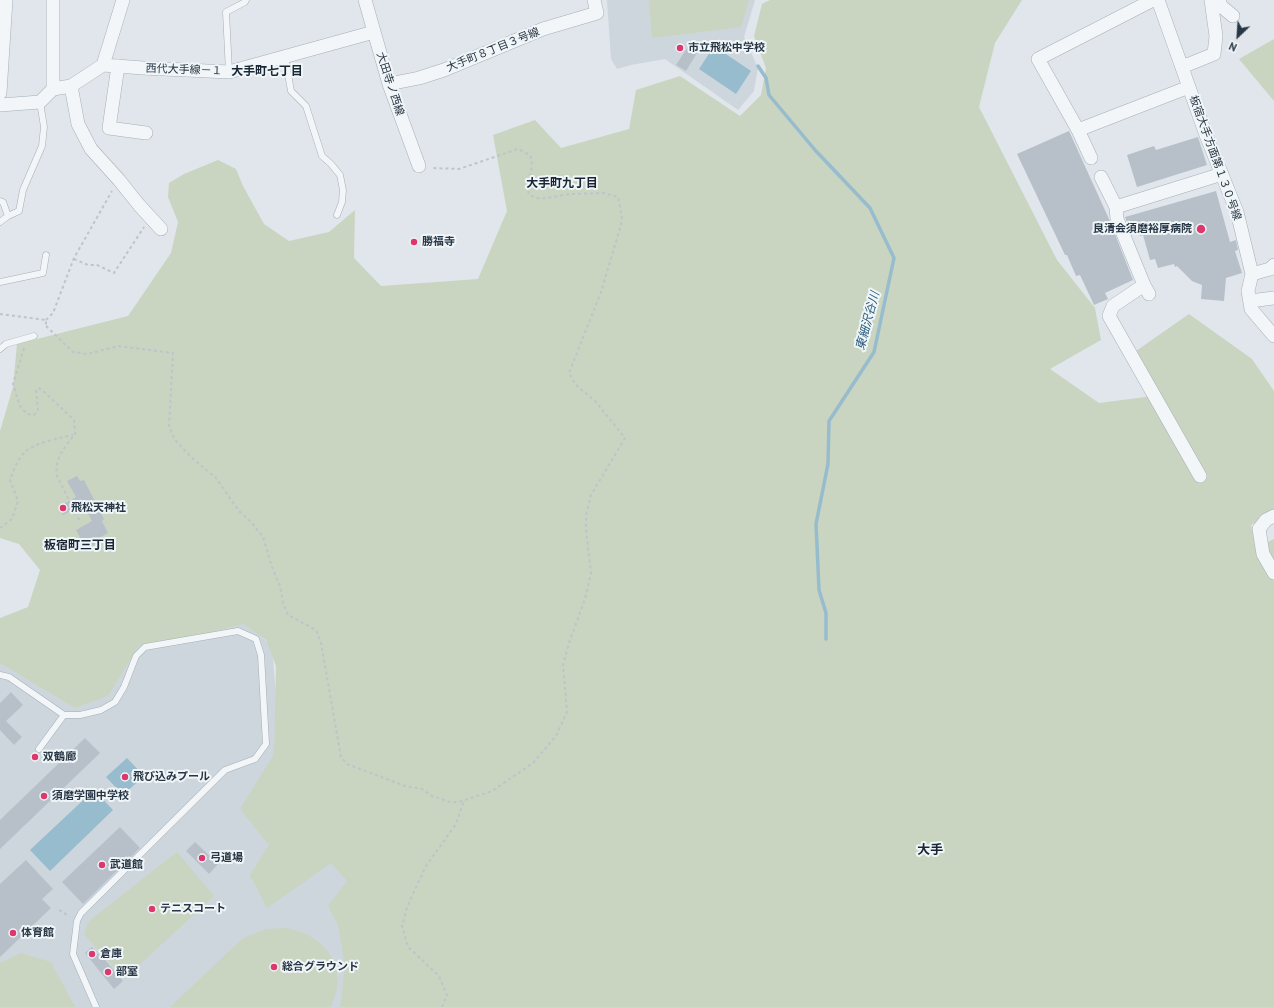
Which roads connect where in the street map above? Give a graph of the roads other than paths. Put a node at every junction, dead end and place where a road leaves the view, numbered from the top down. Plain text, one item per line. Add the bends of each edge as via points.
1 (6, 0) edge
2 (53, 0) edge
3 (123, 0) edge
4 (246, 0) edge
5 (365, 0) edge
6 (594, 0) edge
7 (1153, 0) edge
8 (1158, 0) edge
9 (1211, 0) edge
10 (1219, 0) edge
11 (1233, 16) dead end
12 (374, 32) junction
13 (285, 57) junction
14 (103, 65) junction
15 (118, 66) junction
16 (1182, 67) junction
17 (229, 72) junction
18 (389, 84) junction
19 (71, 86) junction
20 (1189, 87) junction
21 (53, 89) junction
22 (0, 94) edge
23 (40, 102) junction
24 (0, 105) edge
25 (1078, 130) junction
26 (146, 133) dead end
27 (1091, 158) dead end
28 (419, 166) road end
29 (1222, 174) junction
30 (1101, 177) dead end
31 (0, 201) edge
32 (1116, 207) junction
33 (337, 215) dead end
34 (8, 216) junction
35 (0, 222) edge
36 (161, 229) dead end
37 (46, 255) dead end
38 (1274, 265) edge
39 (1252, 274) junction
40 (0, 282) edge
41 (1274, 298) edge
42 (1250, 302) junction
43 (34, 336) road end
44 (1274, 336) edge
45 (0, 349) edge
46 (1200, 476) dead end
47 (1274, 516) edge
48 (1274, 573) edge
49 (0, 675) edge
50 (64, 715) junction
51 (39, 749) dead end
52 (96, 1007) edge

1 - 22 street
2 - 21 street
3 - 14 street
4 - 17 lane via 226,12
5 - 12 street, 大田寺ノ西線
6 - 18 street, 大手町８丁目３号線 via 597,13 544,29 444,70
7 - 25 street via 1038,59
8 - 16 street, 板宿大手方面第１３０号線
9 - 16 street via 1216,36 1214,54
10 - 11 street via 1221,6
12 - 13 street, 西代大手線－１
12 - 18 street, 大田寺ノ西線
13 - 17 street, 西代大手線－１
13 - 33 lane via 291,92 306,106 322,156 340,175 343,190
14 - 15 street, 西代大手線－１
14 - 19 street
15 - 17 street, 西代大手線－１
15 - 26 street via 109,128
16 - 20 street, 板宿大手方面第１３０号線
18 - 28 street, 大田寺ノ西線
19 - 21 street
19 - 36 street via 78,124 91,150
20 - 25 street
20 - 29 street, 板宿大手方面第１３０号線
21 - 23 street
23 - 24 street
23 - 34 lane via 44,127 42,146 18,211
25 - 27 street
29 - 32 street
29 - 39 street, 板宿大手方面第１３０号線 via 1237,212
30 - 32 street
31 - 34 lane via 3,202
32 - 46 street via 1117,219 1147,289 1113,306 1109,316
34 - 35 lane
37 - 40 lane via 43,273
38 - 39 street via 1270,269
39 - 42 street, 板宿大手方面第１３０号線 via 1248,291
41 - 42 street
42 - 44 street, 板宿大手方面第１３０号線 via 1251,309
43 - 45 lane via 6,344
47 - 48 street via 1266,520 1259,529 1263,554
49 - 50 lane via 9,677
50 - 51 lane
50 - 52 lane via 80,715 101,710 115,702 136,656 145,647 238,631 256,639 261,654 266,744 255,759 225,770 82,913 77,921 73,954

